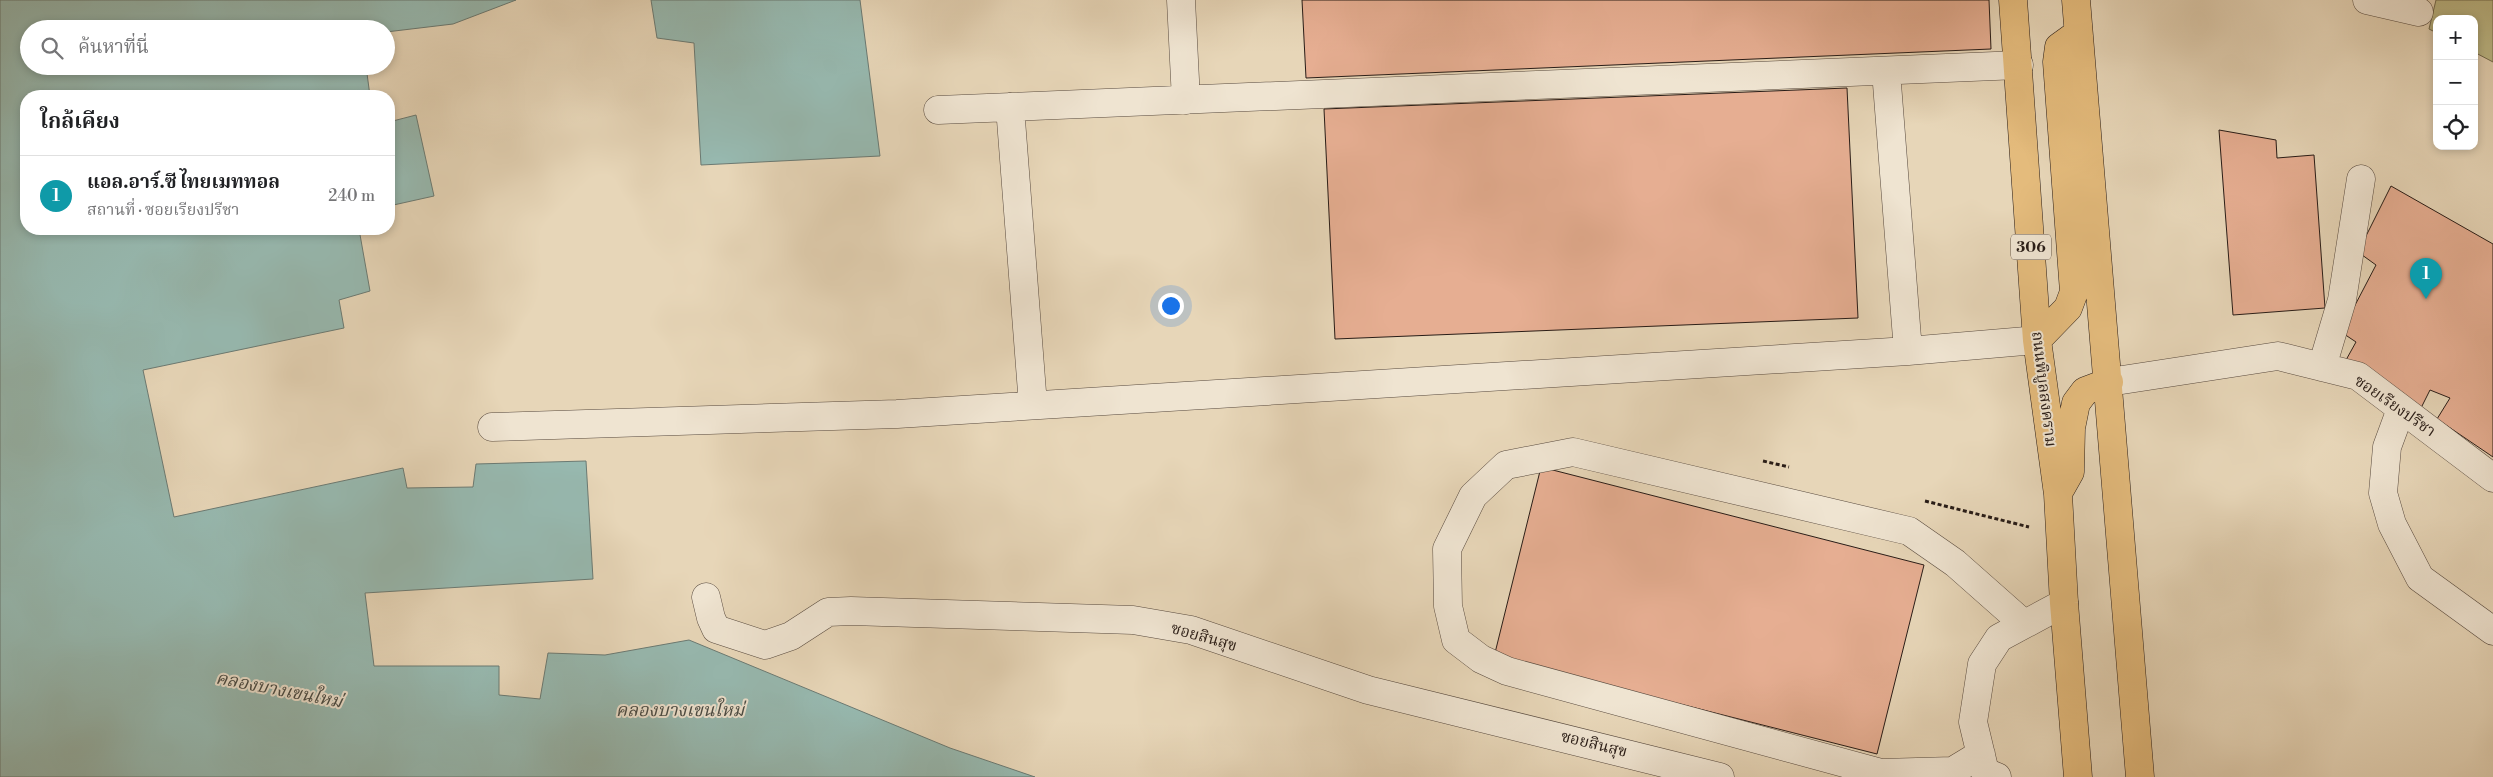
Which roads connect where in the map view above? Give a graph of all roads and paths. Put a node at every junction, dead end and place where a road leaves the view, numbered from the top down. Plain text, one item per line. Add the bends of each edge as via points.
1 (1181, 0) edge
2 (2013, 0) edge
3 (2076, 0) edge
4 (2367, 0) edge
5 (2419, 12) dead end
6 (2077, 34) junction
7 (2019, 65) junction
8 (1886, 71) junction
9 (1186, 100) junction
10 (1010, 107) junction
11 (938, 110) dead end
12 (2361, 179) dead end
13 (2037, 340) junction
14 (1908, 351) junction
15 (2322, 367) junction
16 (2109, 382) junction
17 (1033, 405) junction
18 (2402, 409) junction
19 (492, 427) dead end
20 (2493, 478) edge
21 (2058, 494) junction
22 (706, 597) dead end
23 (2064, 603) junction
24 (2024, 624) junction
25 (2493, 631) edge
26 (1981, 754) junction
27 (1720, 777) edge
28 (1997, 777) edge
29 (2078, 777) edge
30 (2140, 777) edge

1 - 9 street
2 - 7 main road, ถนนพิบูลสงคราม / 306
3 - 6 main road
4 - 5 street
6 - 13 main road via 2059,47 2057,62 2074,292 2068,308
6 - 16 main road
7 - 8 street
7 - 13 main road, ถนนพิบูลสงคราม / 306
8 - 9 street
8 - 14 street
9 - 10 street
10 - 11 street
10 - 17 street
12 - 15 street via 2342,300
13 - 14 street
13 - 21 main road, ถนนพิบูลสงคราม / 306
14 - 17 street
15 - 16 street, ซอยเรียงปรีชา via 2278,356
15 - 18 street, ซอยเรียงปรีชา via 2358,376
16 - 21 main road via 2085,392 2076,403 2071,428 2070,472
16 - 30 main road
17 - 19 street via 897,414
18 - 20 street, ซอยเรียงปรีชา
18 - 25 street via 2387,447 2383,493 2392,524 2420,578
21 - 23 main road, ถนนพิบูลสงคราม / 306
22 - 27 street, ซอยสินสุข via 716,629 765,645 791,636 828,612 851,611 1134,620 1191,630 1368,690
23 - 24 street
23 - 29 main road, ถนนพิบูลสงคราม / 306
24 - 26 street via 1999,638 1982,664 1974,722
24 - 26 street via 1955,563 1910,531 1573,452 1506,465 1473,496 1447,549 1448,606 1456,640 1481,659 1508,671 1881,773 1953,771
26 - 28 street via 1985,772

